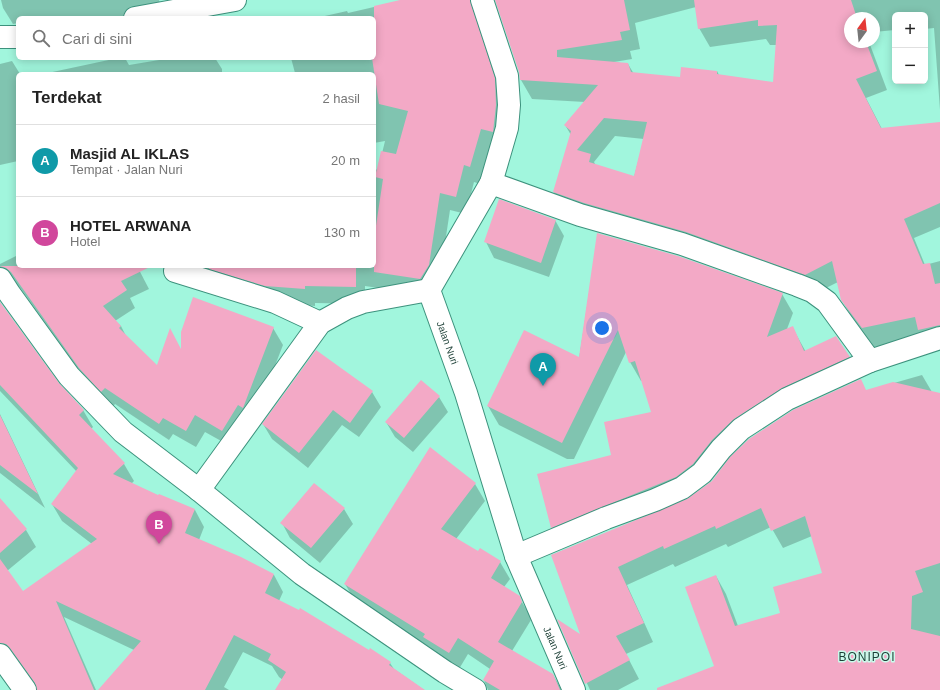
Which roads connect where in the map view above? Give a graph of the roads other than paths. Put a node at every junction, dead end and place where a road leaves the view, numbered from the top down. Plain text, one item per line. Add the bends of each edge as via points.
1 (235, 0) edge
2 (482, 0) edge
3 (145, 16) edge
4 (16, 36) edge
5 (0, 37) edge
6 (491, 183) junction
7 (175, 271) dead end
8 (0, 279) edge
9 (429, 290) junction
10 (320, 323) junction
11 (940, 338) edge
12 (870, 362) junction
13 (199, 490) junction
14 (516, 556) junction
15 (0, 655) edge
16 (25, 690) edge
17 (474, 690) edge
18 (574, 690) edge

1 - 3 street
2 - 6 street via 508,83 508,128
4 - 5 street
6 - 9 street
6 - 12 street via 580,215 682,244 812,291 827,302
7 - 10 street via 275,302
8 - 13 street via 70,376 123,432
9 - 10 street via 363,302
9 - 14 street, Jalan Nuri via 466,393
10 - 13 street
11 - 12 street
12 - 14 street via 787,399 741,429 721,449 702,474 682,488
13 - 17 street via 302,574
14 - 18 street, Jalan Nuri
15 - 16 street

